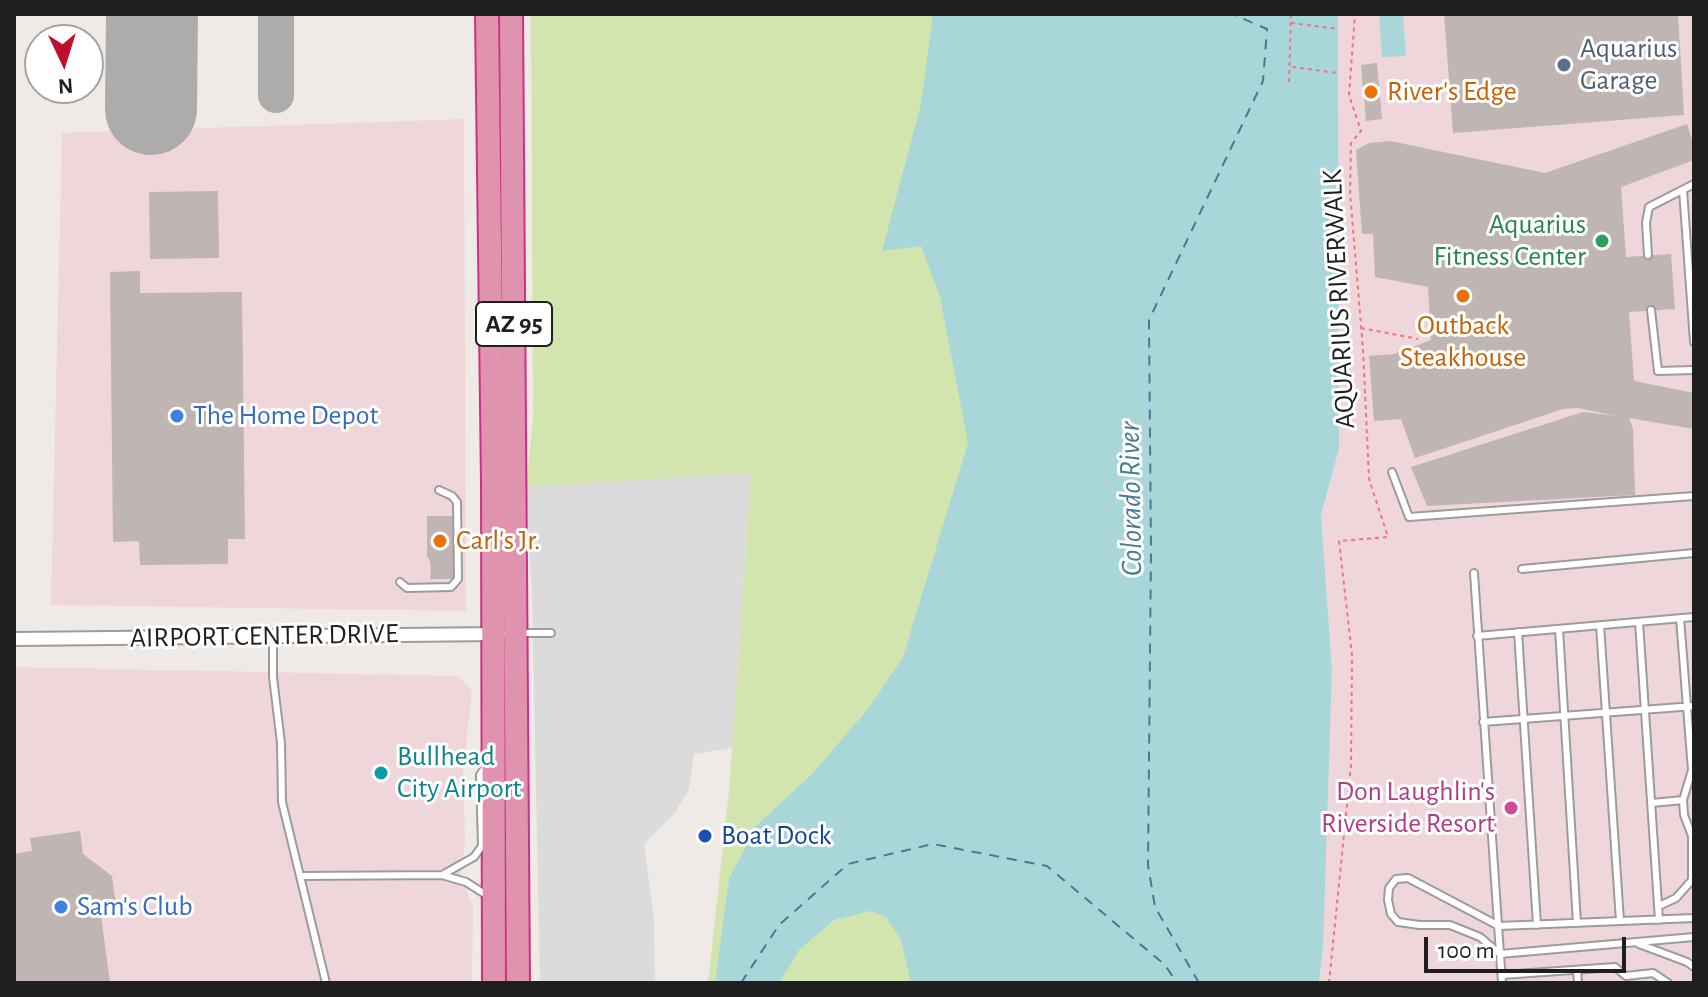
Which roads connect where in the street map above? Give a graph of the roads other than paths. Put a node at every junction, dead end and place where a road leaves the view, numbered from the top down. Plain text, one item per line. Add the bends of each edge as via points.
1 (487, 14) edge
2 (511, 14) edge
3 (1694, 184) edge
4 (1683, 190) junction
5 (1648, 255) dead end
6 (1651, 310) dead end
7 (1694, 342) edge
8 (1694, 370) edge
9 (1392, 472) dead end
10 (439, 490) dead end
11 (1694, 496) edge
12 (1694, 553) edge
13 (1522, 569) dead end
14 (1474, 573) dead end
15 (400, 582) dead end
16 (1694, 617) edge
17 (1680, 618) junction
18 (1639, 622) junction
19 (1600, 625) junction
20 (1559, 629) junction
21 (1518, 632) junction
22 (551, 633) dead end
23 (503, 634) junction
24 (273, 636) junction
25 (1477, 636) junction
26 (14, 639) edge
27 (1691, 706) edge
28 (1645, 710) junction
29 (1605, 713) junction
30 (1565, 716) junction
31 (1525, 719) junction
32 (1483, 722) junction
33 (494, 752) junction
34 (1693, 770) edge
35 (1683, 800) junction
36 (1652, 803) junction
37 (442, 875) junction
38 (301, 876) junction
39 (494, 900) junction
40 (1659, 906) junction
41 (1694, 918) edge
42 (1659, 920) junction
43 (1620, 921) junction
44 (1577, 923) junction
45 (1537, 925) junction
46 (1499, 926) junction
47 (1694, 937) edge
48 (1636, 942) junction
49 (1500, 954) junction
50 (1694, 967) edge
51 (1577, 970) junction
52 (1502, 979) edge
53 (1626, 979) edge
54 (326, 983) edge
55 (494, 983) edge
56 (518, 983) edge
57 (1578, 983) edge
58 (1668, 983) edge

1 - 23 highway, AZ 95
2 - 23 highway, AZ 95 via 515,451
3 - 4 lane
4 - 5 lane via 1649,207
4 - 7 lane
6 - 8 lane via 1658,371
9 - 11 lane via 1409,517
10 - 15 lane via 457,502 458,579 451,587 407,588
12 - 13 lane
14 - 25 lane
16 - 17 lane
17 - 18 lane
17 - 27 lane
18 - 19 lane
18 - 28 lane
19 - 20 lane
19 - 29 lane
20 - 21 lane
20 - 30 lane
21 - 25 lane
21 - 31 lane
22 - 23 lane
23 - 24 street, AIRPORT CENTER DRIVE
23 - 33 highway, AZ 95
23 - 56 highway, AZ 95
24 - 26 street, AIRPORT CENTER DRIVE
24 - 38 lane via 282,802
25 - 32 lane
27 - 28 lane
27 - 34 lane
28 - 29 lane
28 - 36 lane
29 - 30 lane
29 - 43 lane
30 - 31 lane
30 - 44 lane
31 - 32 lane
31 - 45 lane
32 - 46 lane
33 - 37 lane via 480,775 482,846 474,857
33 - 39 highway, AZ 95
34 - 35 lane
35 - 36 lane
35 - 40 lane via 1692,836 1692,880 1676,898
36 - 40 lane
37 - 38 lane
37 - 39 lane via 466,882
38 - 54 lane
39 - 55 highway, AZ 95
40 - 42 lane
41 - 42 lane
42 - 43 lane
43 - 44 lane
44 - 45 lane
45 - 46 lane
46 - 49 lane
46 - 49 lane via 1408,878 1396,879 1389,888 1391,914 1398,922 1450,925 1480,937
47 - 48 lane
48 - 49 lane
48 - 50 lane
49 - 52 lane
51 - 52 lane
51 - 53 lane via 1615,967
51 - 57 lane
53 - 58 lane via 1653,973

